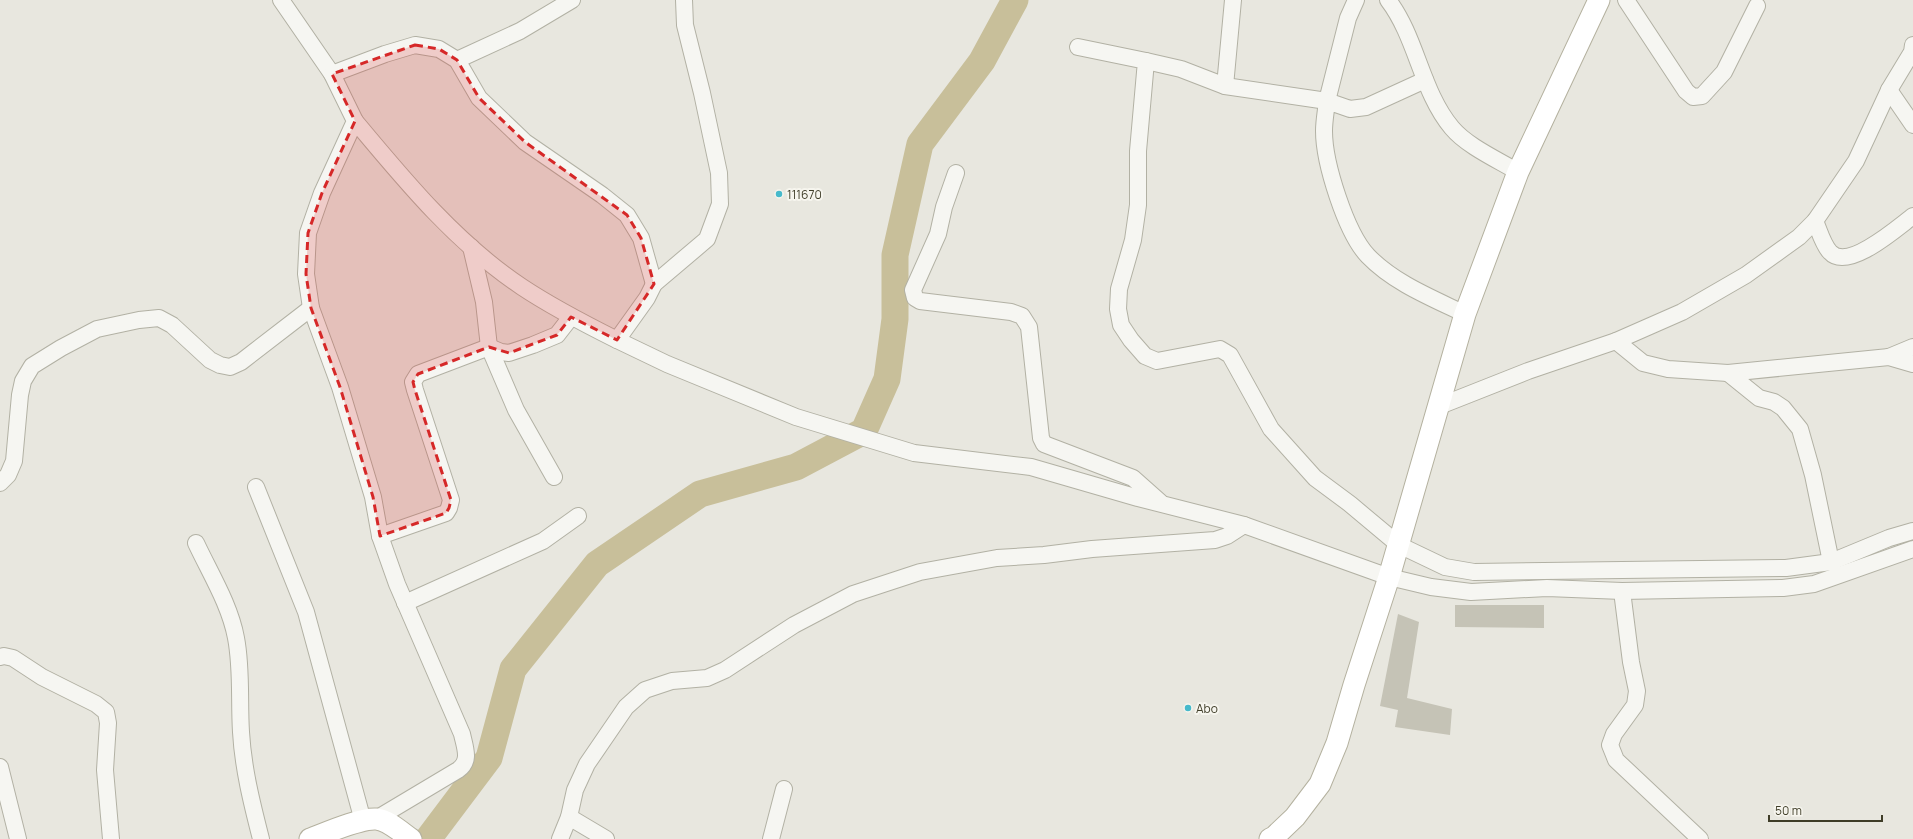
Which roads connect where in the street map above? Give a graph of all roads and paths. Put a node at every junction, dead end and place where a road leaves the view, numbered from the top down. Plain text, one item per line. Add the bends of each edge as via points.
1 (281, 0) edge
2 (572, 0) edge
3 (684, 0) edge
4 (1233, 0) edge
5 (1356, 0) edge
6 (1388, 0) edge
7 (1599, 0) edge
8 (1626, 0) edge
9 (1757, 6) dead end
10 (1078, 46) dead end
11 (1913, 49) edge
12 (457, 60) junction
13 (1146, 61) junction
14 (332, 74) junction
15 (1425, 80) junction
16 (1225, 86) junction
17 (1889, 90) junction
18 (1328, 101) junction
19 (356, 121) junction
20 (1913, 125) edge
21 (1518, 172) junction
22 (956, 173) dead end
23 (1913, 216) edge
24 (1815, 221) junction
25 (471, 247) junction
26 (654, 284) junction
27 (311, 308) junction
28 (1465, 314) junction
29 (571, 317) junction
30 (617, 340) junction
31 (1616, 341) junction
32 (489, 347) junction
33 (1913, 347) edge
34 (1889, 357) junction
35 (1913, 364) edge
36 (1728, 373) junction
37 (1437, 407) junction
38 (554, 477) dead end
39 (0, 483) edge
40 (256, 487) dead end
41 (1163, 504) junction
42 (578, 516) dead end
43 (1244, 525) junction
44 (1913, 531) edge
45 (380, 536) junction
46 (196, 543) dead end
47 (1399, 545) junction
48 (1913, 549) edge
49 (1831, 562) junction
50 (1389, 577) junction
51 (1622, 590) junction
52 (405, 603) junction
53 (0, 657) edge
54 (0, 767) edge
55 (784, 790) dead end
56 (569, 817) junction
57 (370, 820) junction
58 (410, 838) edge
59 (1275, 838) edge
60 (18, 839) edge
61 (112, 839) edge
62 (261, 839) edge
63 (310, 839) edge
64 (560, 839) edge
65 (606, 839) edge
66 (771, 839) edge
67 (1700, 839) edge

1 - 14 street
2 - 12 street via 520,31
3 - 26 street via 685,26 719,173 720,204 707,239
4 - 16 street
5 - 18 street via 1348,18
6 - 15 street via 1410,39
7 - 21 main road
8 - 9 street via 1686,91 1693,97 1702,96 1724,72
10 - 13 street
11 - 17 street
12 - 14 street via 439,49 415,45
12 - 26 street via 479,98 525,142 628,216 641,238
13 - 16 street via 1181,69
13 - 47 street via 1138,151 1138,205 1133,240 1118,289 1121,325 1145,356 1157,360 1220,349 1230,355 1271,429 1302,465
14 - 19 street
15 - 18 street via 1366,107 1350,109
15 - 21 street via 1452,128 1467,141
16 - 18 street
17 - 20 street
17 - 24 street via 1856,161
18 - 28 street via 1324,131 1326,153 1342,210 1368,256 1401,282
19 - 25 street via 426,204
19 - 27 street via 322,193 308,233 306,274
21 - 28 main road
22 - 41 street via 938,234 913,290 915,298 920,301 1011,312 1022,316 1029,327 1041,438 1044,444 1132,478
23 - 24 street via 1870,247 1850,257 1839,258 1830,252
24 - 31 street via 1799,237 1746,275 1682,312
25 - 29 street via 521,287
25 - 32 street via 484,302
26 - 30 street
27 - 39 street via 241,362 230,367 210,360 172,325 159,318 97,329 61,348 32,366 23,381 14,462 8,475
27 - 45 street via 340,387 373,497
28 - 37 main road
29 - 30 street
29 - 32 street via 557,335 533,345 509,353
30 - 41 street via 667,364 796,417 914,453 1031,467
31 - 36 street via 1643,363 1668,369
31 - 37 street via 1528,371
32 - 38 street via 516,410
32 - 45 street via 418,374 413,382 451,500 446,514
33 - 34 street
34 - 35 street
34 - 36 street
36 - 49 street via 1759,398 1774,402 1782,408 1800,429 1813,475
37 - 47 main road
40 - 57 street via 306,612
41 - 43 street
42 - 52 street via 542,541
43 - 50 street
43 - 56 street via 1215,540 997,558 920,572 853,594 794,626 725,670 707,678 672,681 645,690 626,707 588,764 575,790
44 - 49 street
45 - 52 street
46 - 62 street via 230,617 236,637 240,664 241,733 246,772
47 - 49 street via 1445,567 1474,572 1786,568
47 - 50 main road
48 - 51 street via 1814,584 1783,588
50 - 51 street via 1471,592 1547,588
50 - 59 main road via 1337,743 1320,784 1296,818
51 - 67 street via 1637,691 1635,705 1614,734 1610,745 1616,760
52 - 57 street via 462,734 466,757 464,765 458,770
53 - 61 street via 14,658 42,677 96,704 106,712 108,723 105,770
54 - 60 street
55 - 66 street
56 - 64 street
56 - 65 street
57 - 58 main road via 392,826
57 - 63 main road

